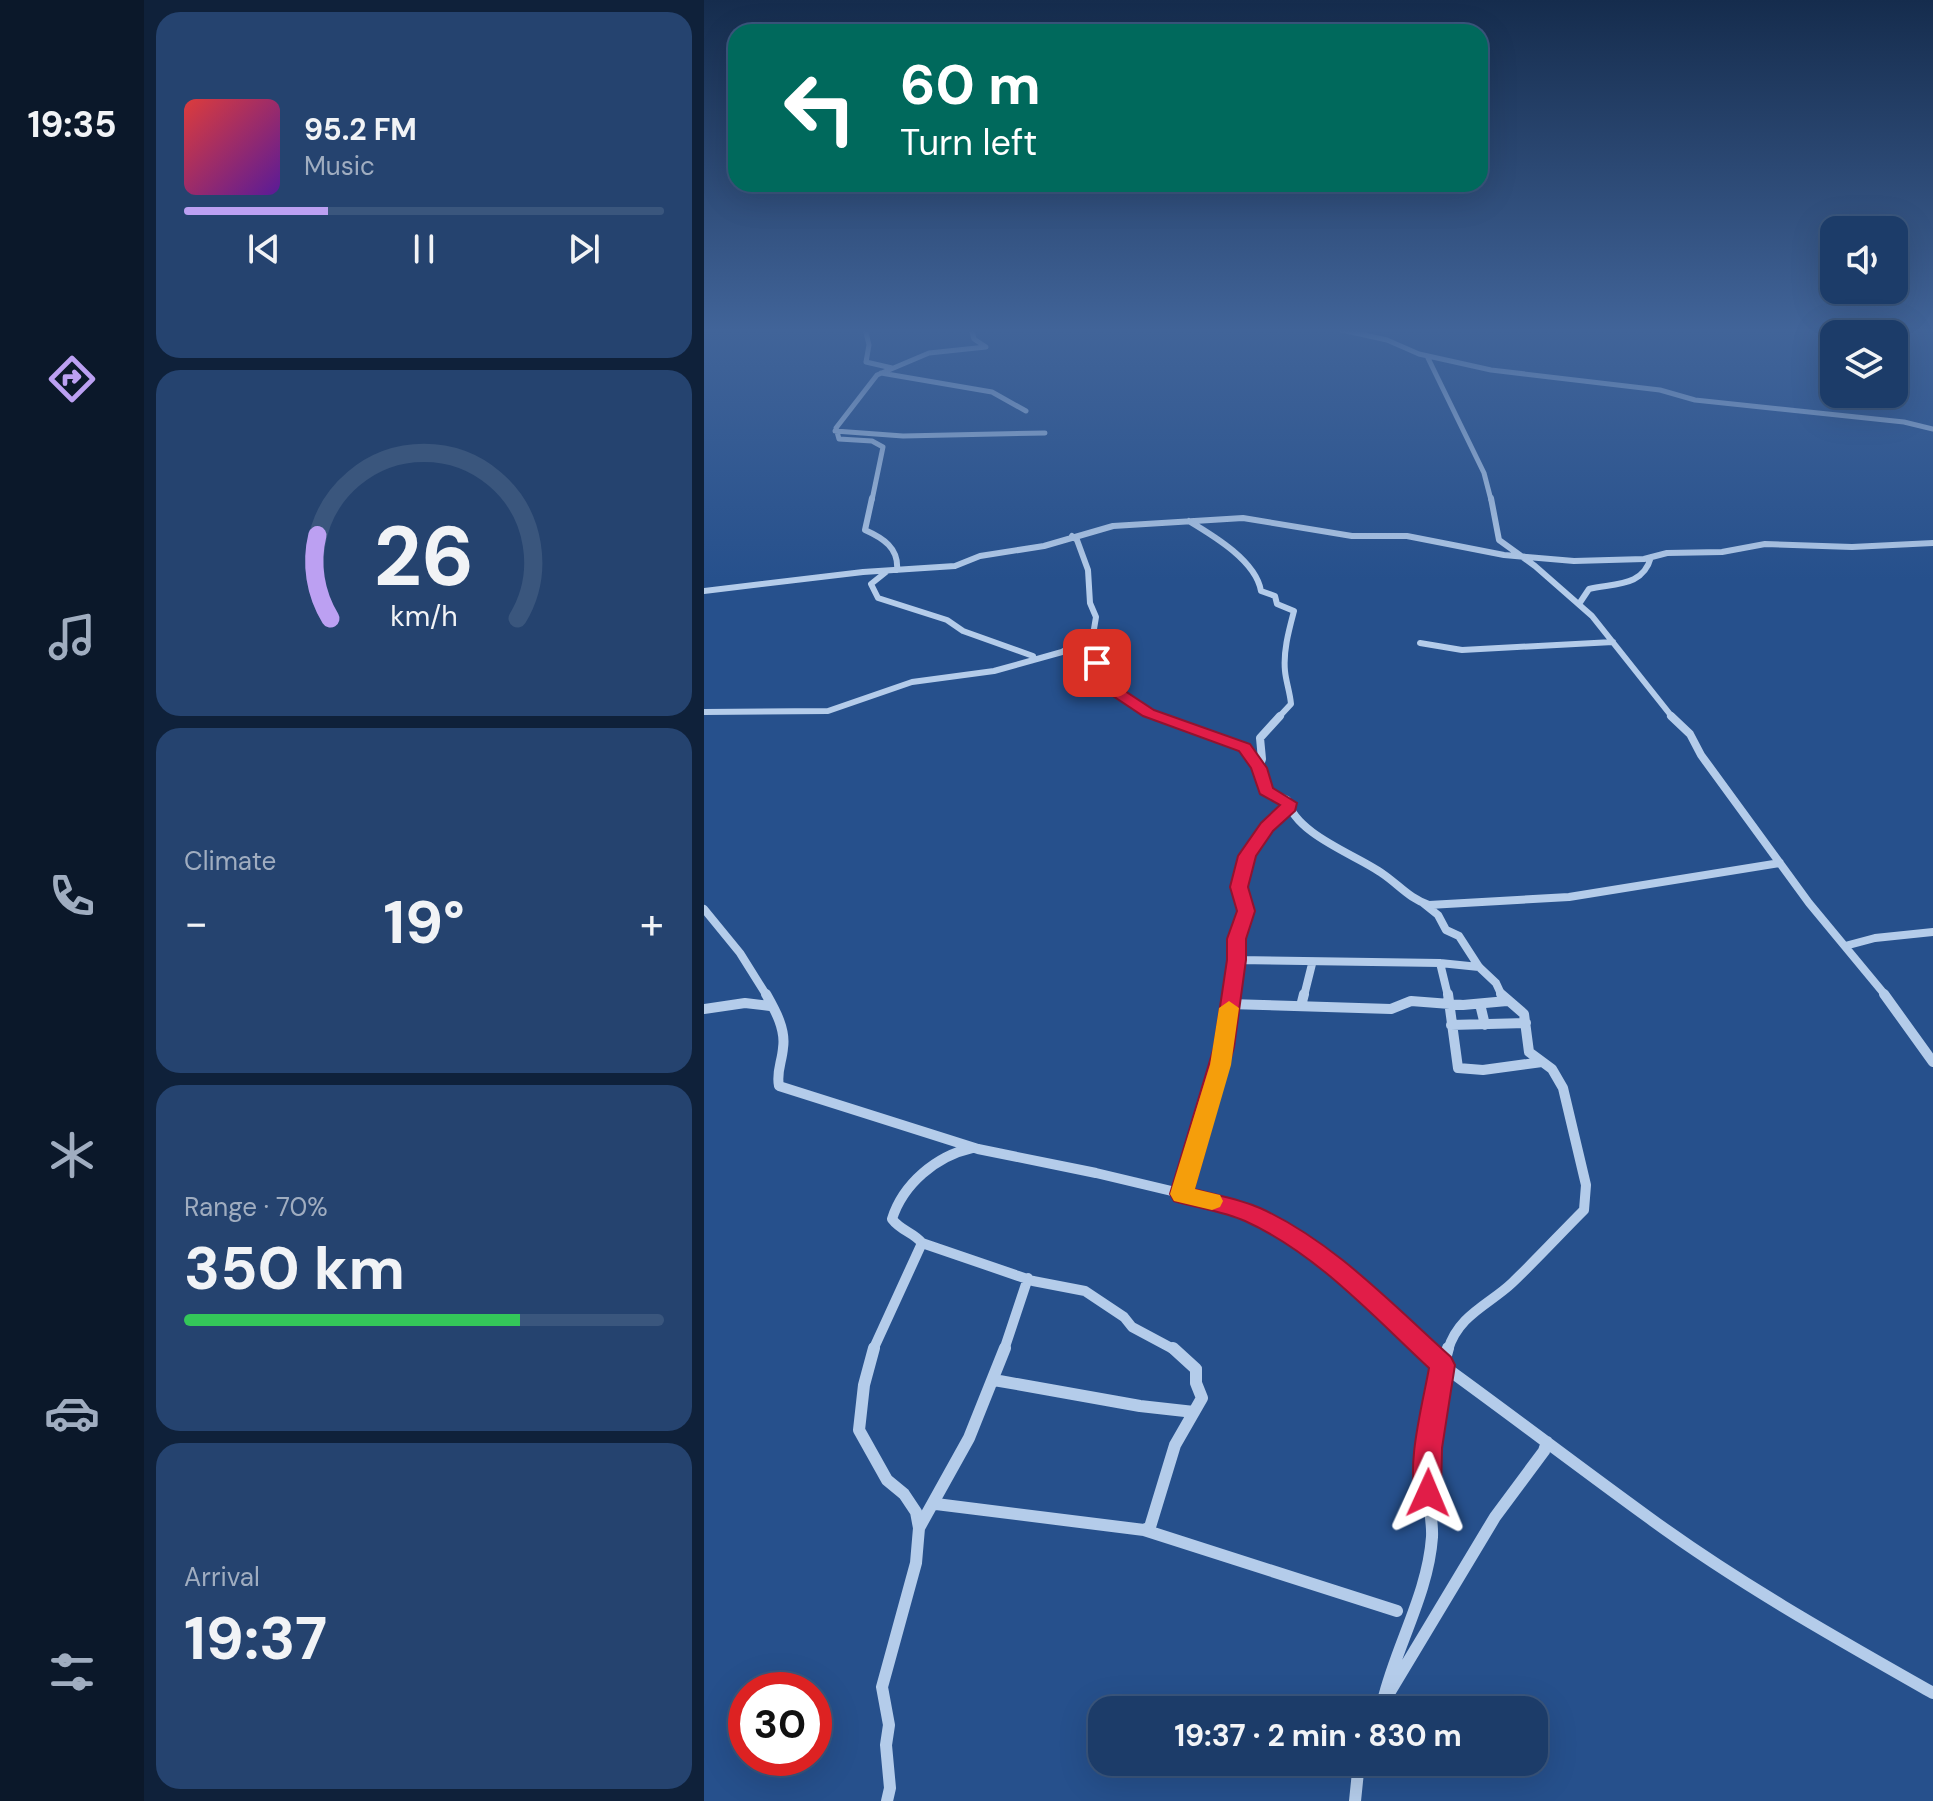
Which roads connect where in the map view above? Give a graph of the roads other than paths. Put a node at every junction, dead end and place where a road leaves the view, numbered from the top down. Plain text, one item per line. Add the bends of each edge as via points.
1 (849, 412) edge
2 (1454, 412) edge
3 (1816, 412) edge
4 (1933, 429) edge
5 (835, 431) junction
6 (1045, 433) dead end
7 (1189, 521) junction
8 (1072, 536) junction
9 (1933, 543) edge
10 (1520, 556) junction
11 (1651, 557) junction
12 (897, 570) junction
13 (886, 572) junction
14 (704, 591) edge
15 (1579, 604) junction
16 (1093, 635) junction
17 (1613, 642) junction
18 (1420, 643) dead end
19 (1037, 658) junction
20 (704, 712) edge
21 (1259, 768) junction
22 (1289, 808) junction
23 (1780, 863) junction
24 (1423, 903) junction
25 (704, 909) edge
26 (1933, 932) edge
27 (1845, 946) junction
28 (1237, 960) junction
29 (1440, 963) junction
30 (1312, 964) junction
31 (1479, 967) junction
32 (1507, 1001) junction
33 (1229, 1004) junction
34 (1480, 1004) junction
35 (1448, 1005) junction
36 (770, 1006) junction
37 (1301, 1006) junction
38 (704, 1009) edge
39 (1526, 1023) junction
40 (1451, 1025) junction
41 (1485, 1025) junction
42 (1543, 1062) junction
43 (1933, 1062) edge
44 (978, 1149) junction
45 (1182, 1194) junction
46 (922, 1243) junction
47 (1028, 1278) junction
48 (1442, 1365) junction
49 (994, 1380) junction
50 (1194, 1412) junction
51 (1547, 1442) junction
52 (936, 1504) junction
53 (919, 1528) junction
54 (1144, 1530) junction
55 (1397, 1611) dead end
56 (1933, 1693) edge
57 (1383, 1696) edge
58 (1386, 1696) edge
59 (1358, 1776) edge
60 (887, 1801) edge
61 (1355, 1801) edge

1 - 5 street
2 - 10 street via 1484,474 1496,535
3 - 4 street
5 - 6 street via 903,436
5 - 12 street via 839,439 883,447 865,530 880,535 898,555
7 - 8 street via 1113,526
7 - 10 street via 1256,519 1352,536 1407,536
7 - 21 street via 1225,541 1259,579 1261,591 1294,611 1285,673 1291,704 1260,738
8 - 12 street via 955,566
8 - 16 street via 1088,570 1096,617
9 - 11 street via 1765,544
10 - 11 street via 1574,561
10 - 15 street
11 - 15 street via 1642,578 1589,589
12 - 13 street
13 - 14 street
13 - 19 street via 871,584 878,598
15 - 17 street
16 - 19 street via 1068,650
16 - 21 street via 1097,663 1110,689 1149,713 1244,748
17 - 18 street via 1462,650
17 - 23 street via 1662,708 1690,734
19 - 20 street via 994,671 912,682 828,711
21 - 22 street via 1266,791 1287,800
22 - 24 street via 1316,835
22 - 28 street via 1267,827 1247,856 1239,887 1246,911
23 - 24 street via 1569,897
23 - 27 street
24 - 31 street via 1446,930 1459,936
25 - 36 street via 739,951
26 - 27 street
27 - 43 street
28 - 30 street
28 - 33 street
29 - 30 street
29 - 31 street
29 - 35 street
30 - 37 street
31 - 32 street
32 - 34 street
32 - 39 street via 1520,1009
33 - 37 street
33 - 45 street via 1220,1065
34 - 35 street
34 - 41 street
35 - 37 street via 1411,1001 1391,1009
35 - 40 street
36 - 38 street
36 - 44 street via 778,1015 784,1042 779,1086
39 - 41 street
39 - 42 street via 1529,1052
40 - 41 street
40 - 42 street via 1455,1063 1461,1069
42 - 48 street via 1558,1077 1570,1111 1586,1185 1584,1210 1509,1286 1478,1306 1450,1342
44 - 45 street
44 - 46 street via 948,1156 898,1200 895,1225
45 - 48 street via 1251,1214 1299,1241
46 - 47 street
46 - 53 street via 870,1357 859,1430 887,1480 911,1502
47 - 49 street
47 - 50 street via 1085,1291 1184,1357 1196,1369 1201,1392
48 - 51 street
48 - 57 street via 1427,1469 1432,1536 1422,1586
49 - 50 street
49 - 52 street
50 - 54 street via 1179,1434 1150,1527
51 - 56 street via 1700,1552 1821,1630
51 - 58 street
52 - 53 street
52 - 54 street
53 - 60 street via 916,1563 882,1687 889,1725
54 - 55 street
59 - 61 street

